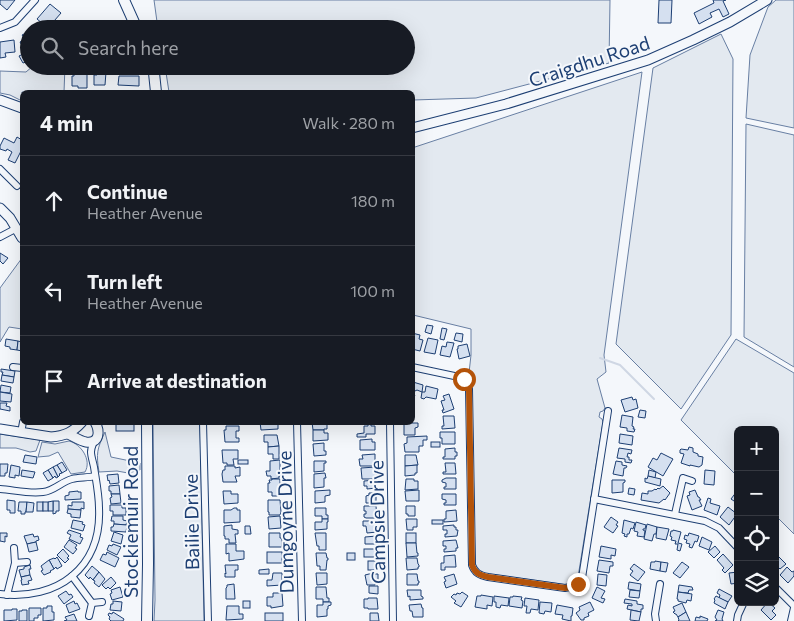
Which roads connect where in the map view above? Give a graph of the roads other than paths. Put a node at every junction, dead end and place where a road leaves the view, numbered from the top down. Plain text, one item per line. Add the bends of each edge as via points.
1 (34, 0) edge
2 (124, 0) edge
3 (767, 0) edge
4 (133, 20) edge
5 (0, 28) edge
6 (154, 75) edge
7 (156, 90) edge
8 (0, 100) edge
9 (20, 107) edge
10 (415, 127) edge
11 (0, 169) edge
12 (17, 186) dead end
13 (0, 208) edge
14 (17, 228) junction
15 (20, 234) edge
16 (0, 237) edge
17 (13, 366) dead end
18 (20, 368) edge
19 (415, 368) edge
20 (608, 411) dead end
21 (22, 425) edge
22 (80, 425) edge
23 (96, 425) edge
24 (147, 425) edge
25 (203, 425) edge
26 (297, 425) edge
27 (390, 425) edge
28 (0, 429) edge
29 (21, 433) junction
30 (68, 434) junction
31 (87, 441) junction
32 (95, 476) junction
33 (692, 481) dead end
34 (0, 489) edge
35 (594, 498) junction
36 (675, 514) junction
37 (734, 544) edge
38 (14, 548) dead end
39 (27, 562) dead end
40 (16, 563) junction
41 (72, 576) junction
42 (660, 584) dead end
43 (779, 591) edge
44 (3, 594) edge
45 (102, 602) dead end
46 (92, 603) junction
47 (742, 606) edge
48 (794, 607) edge
49 (89, 616) dead end
50 (146, 621) edge
51 (208, 621) edge
52 (302, 621) edge
53 (393, 621) edge
54 (656, 621) edge
55 (737, 621) edge
56 (791, 621) edge

1 - 5 street via 15,22
2 - 4 main road
3 - 10 main road, Craigdhu Road via 730,22 648,60 506,104
6 - 7 main road
8 - 9 main road
11 - 12 street
13 - 14 main road
14 - 15 main road
14 - 16 street
17 - 18 street
19 - 35 street via 464,379 469,388 472,565 479,575 565,588 578,584 582,578
20 - 35 street
21 - 29 street
22 - 30 main road
22 - 31 main road via 78,435
23 - 31 main road via 99,432 96,438
24 - 50 main road, Stockiemuir Road
25 - 51 street, Bailie Drive
26 - 52 street, Dumgoyne Drive
27 - 53 street, Campsie Drive
28 - 29 main road
29 - 30 main road via 51,437
30 - 31 main road
31 - 32 street
32 - 34 street via 72,479 50,491 36,493
32 - 41 street via 99,506 97,539 92,551
33 - 36 street via 683,478
35 - 36 street
36 - 37 street via 706,521 719,528
38 - 40 street
39 - 40 street
40 - 44 street
41 - 44 street via 61,584 33,594
41 - 46 street
42 - 54 street
43 - 48 street
45 - 46 street
46 - 49 street
47 - 55 street
48 - 56 street

